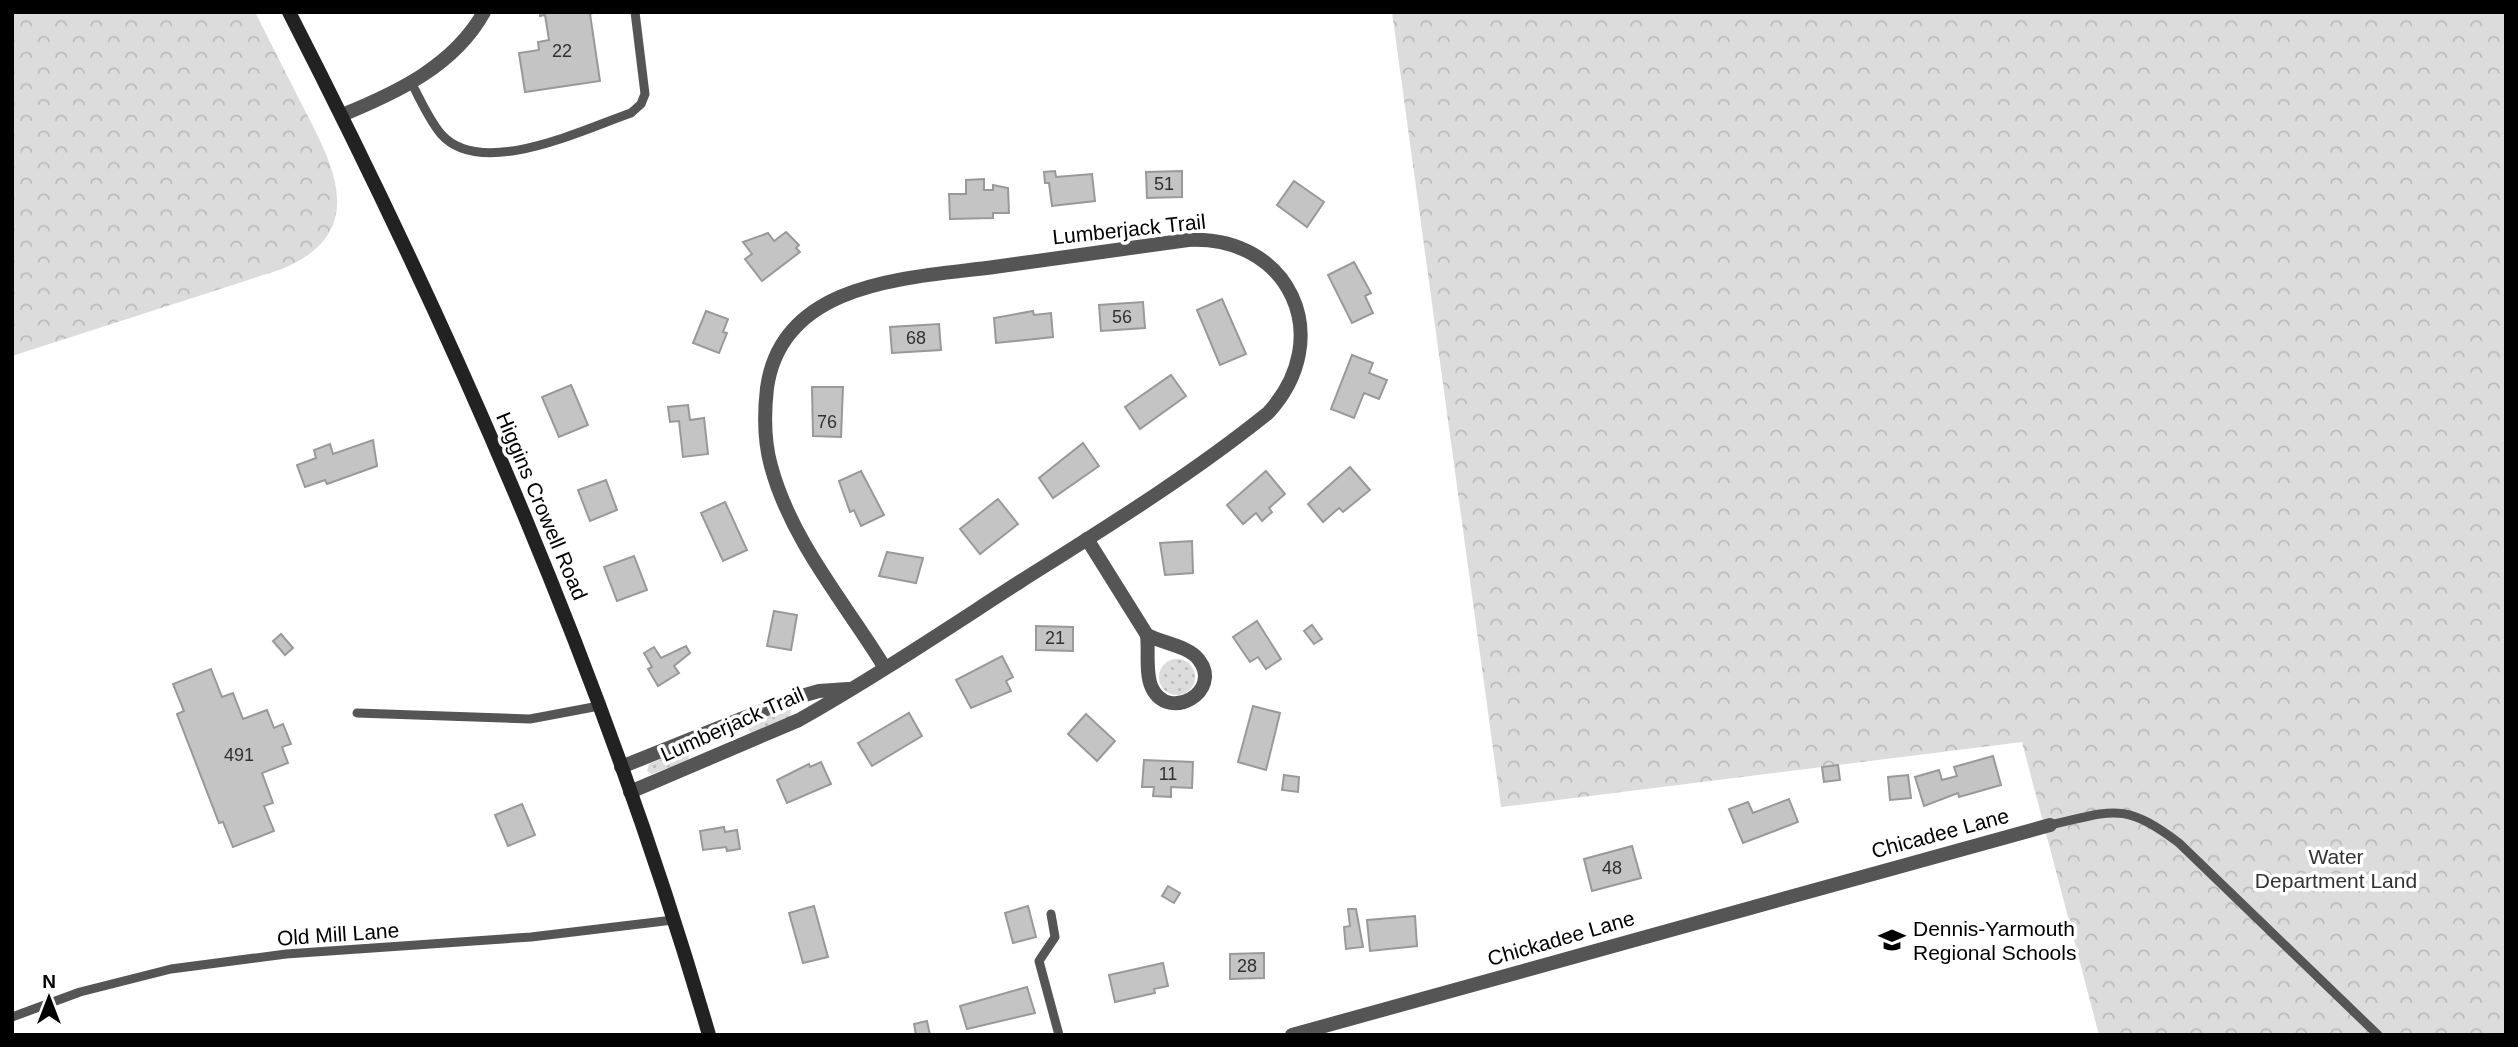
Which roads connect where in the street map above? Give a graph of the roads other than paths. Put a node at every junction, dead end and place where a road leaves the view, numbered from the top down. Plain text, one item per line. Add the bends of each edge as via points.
1 (289, 12) edge
2 (484, 12) edge
3 (635, 12) edge
4 (411, 82) junction
5 (342, 115) junction
6 (1087, 539) junction
7 (1147, 635) junction
8 (885, 668) junction
9 (849, 689) junction
10 (599, 706) junction
11 (356, 713) dead end
12 (714, 730) junction
13 (723, 752) junction
14 (621, 767) junction
15 (630, 792) junction
16 (2050, 825) joint
17 (1840, 882) joint
18 (1051, 914) dead end
19 (673, 920) junction
20 (12, 1017) edge
21 (709, 1035) edge
22 (1059, 1035) edge
23 (1292, 1035) edge
24 (2378, 1035) edge

1 - 5 main road, Higgins Crowell Road
2 - 4 street via 468,37
3 - 4 lane via 645,94 641,104 631,113 506,154 484,154 457,146 441,134
4 - 5 street
5 - 10 main road, Higgins Crowell Road via 500,459
6 - 7 street
6 - 8 street, Lumberjack Trail
6 - 8 street, Lumberjack Trail via 1253,425 1289,387 1301,346 1298,313 1285,282 1262,258 1227,242 1188,240 892,281 843,294 811,312 787,337 771,372 765,432 771,467 808,548
7 - 7 street via 1153,690 1158,697 1176,704 1194,699 1204,684 1199,659
8 - 9 street, Lumberjack Trail
9 - 12 street, Lumberjack Trail via 791,699
9 - 13 street, Lumberjack Trail via 799,720
10 - 11 lane via 530,719
10 - 14 main road, Higgins Crowell Road
12 - 13 street
12 - 14 street, Lumberjack Trail
13 - 15 street, Lumberjack Trail
14 - 15 main road, Higgins Crowell Road
15 - 19 main road, Higgins Crowell Road
16 - 17 street, Chicadee Lane
16 - 24 lane via 2123,811 2152,824 2179,843
17 - 23 street, Chickadee Lane
18 - 22 lane via 1055,937 1039,961
19 - 20 lane, Old Mill Lane via 531,937 286,954 171,969 79,992
19 - 21 main road, Higgins Crowell Road

